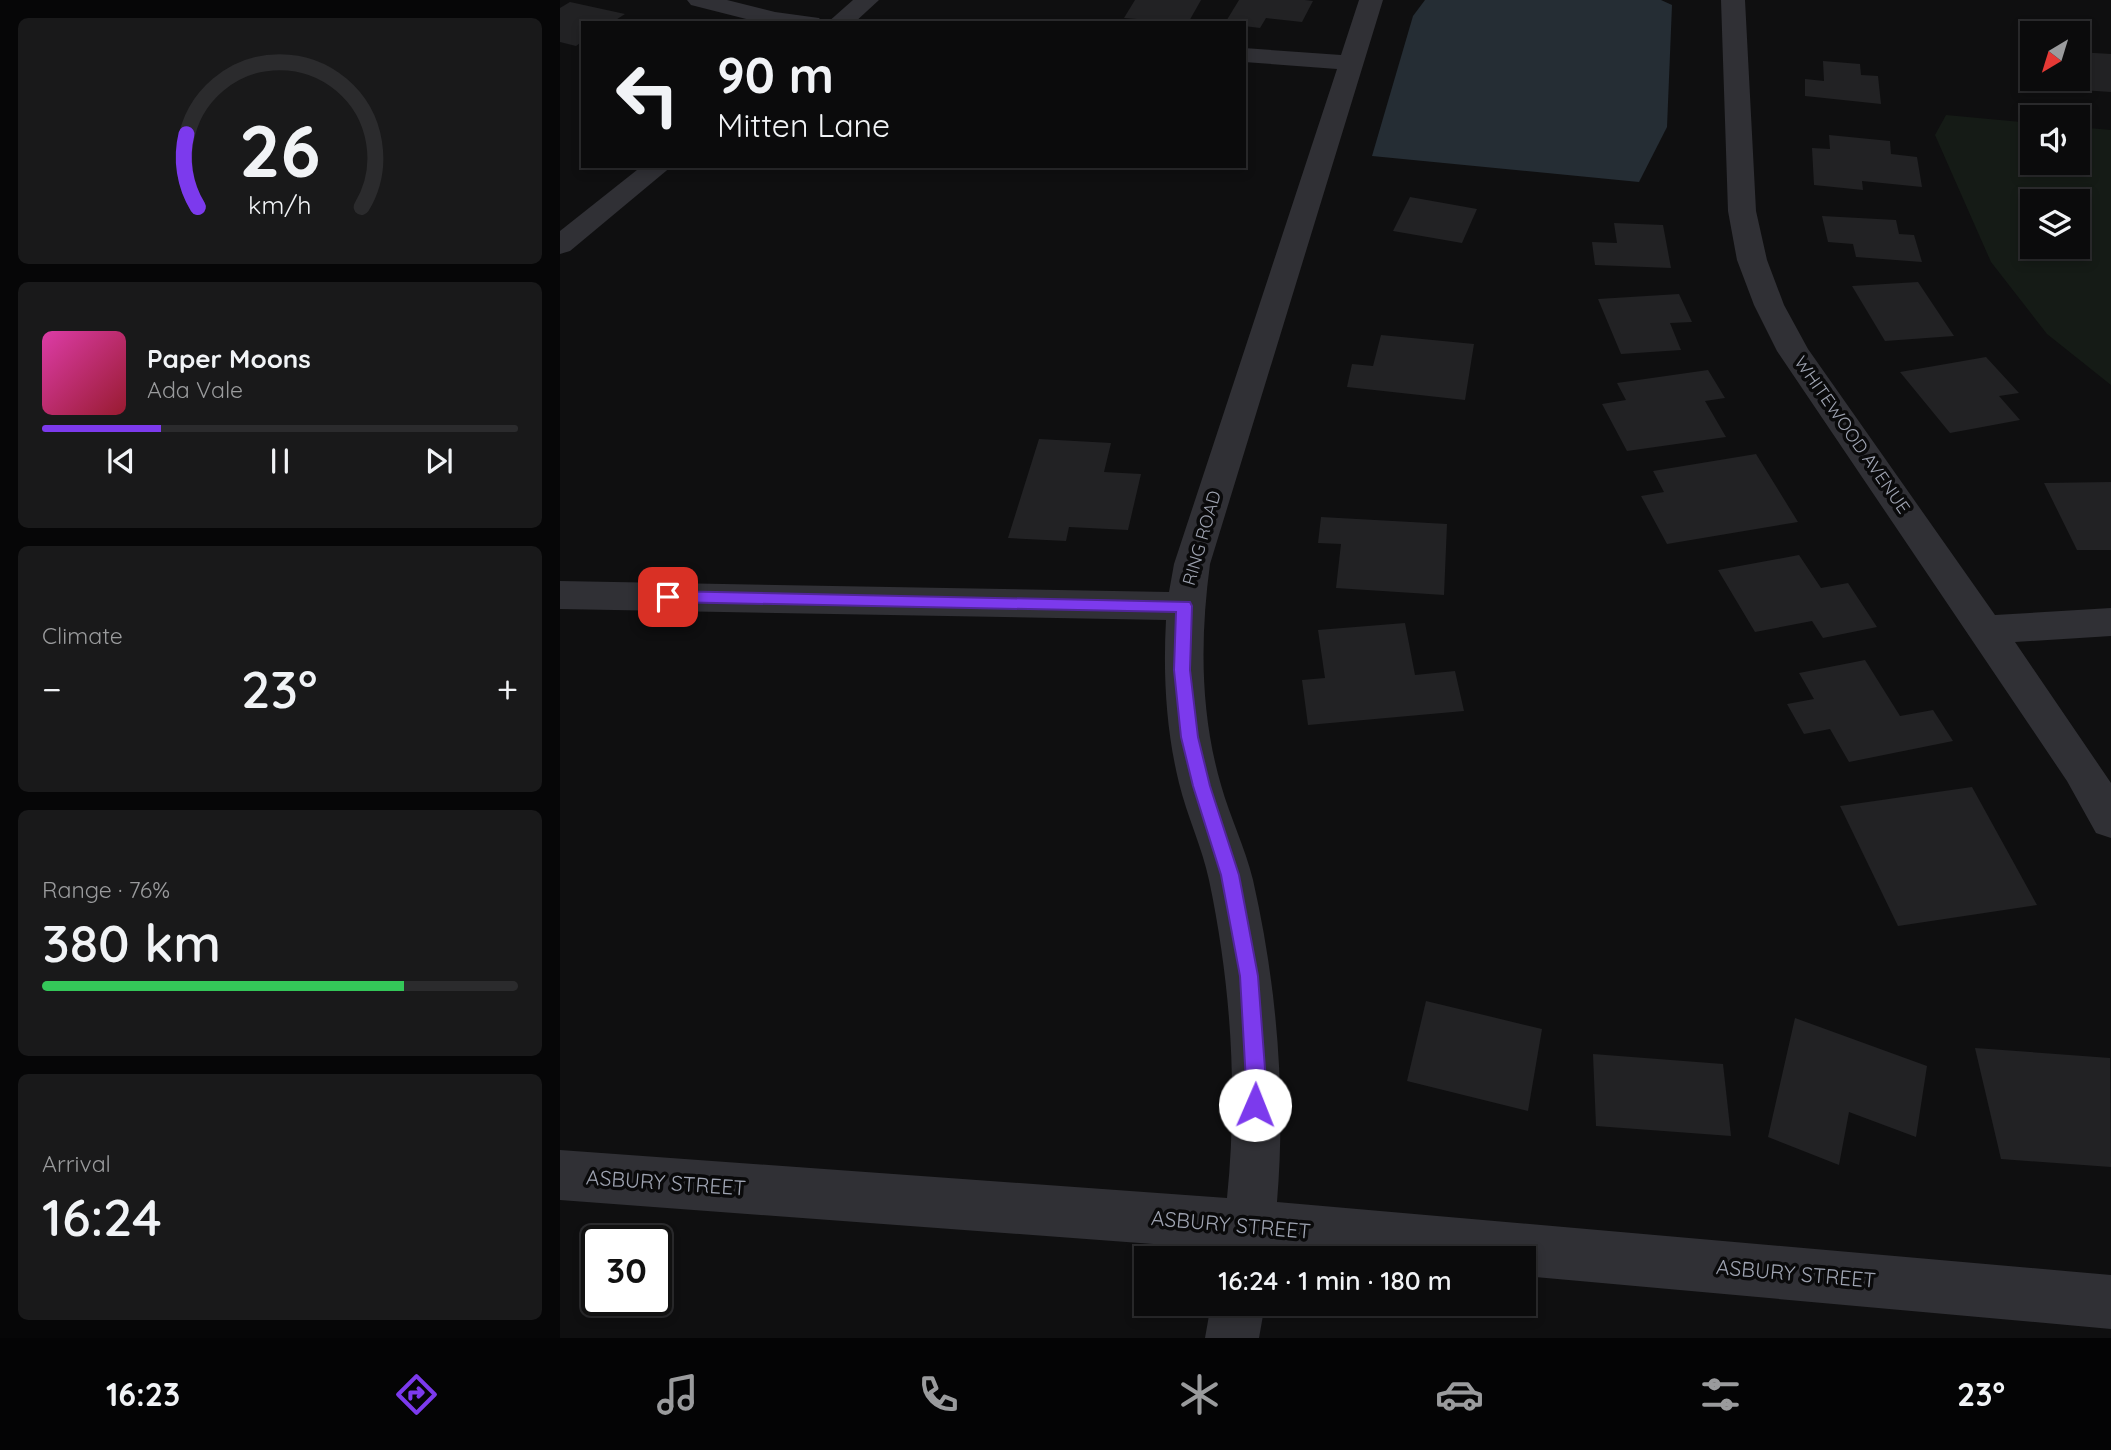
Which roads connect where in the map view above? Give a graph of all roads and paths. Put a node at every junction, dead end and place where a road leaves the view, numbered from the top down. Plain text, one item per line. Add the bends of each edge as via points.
1 (699, 0) edge
2 (867, 0) edge
3 (1371, 0) edge
4 (1733, 0) edge
5 (793, 21) edge
6 (841, 21) edge
7 (1246, 55) edge
8 (1351, 63) junction
9 (656, 168) edge
10 (560, 245) edge
11 (560, 595) edge
12 (1184, 606) junction
13 (2111, 622) edge
14 (1986, 630) junction
15 (2111, 820) edge
16 (560, 1175) edge
17 (1247, 1242) edge
18 (2111, 1302) edge
19 (1236, 1316) edge
20 (1233, 1338) edge

1 - 5 street
2 - 6 street
3 - 8 street, RING ROAD
4 - 14 street, WHITEWOOD AVENUE via 1742,211 1752,260 1769,305 1793,351
7 - 8 street
8 - 12 street, RING ROAD via 1192,564
9 - 10 street
11 - 12 street
12 - 17 street, RING ROAD via 1182,670 1189,737 1230,875 1249,976 1256,1082
13 - 14 street
14 - 15 street, WHITEWOOD AVENUE
16 - 17 street, ASBURY STREET
17 - 18 street, ASBURY STREET
19 - 20 street

